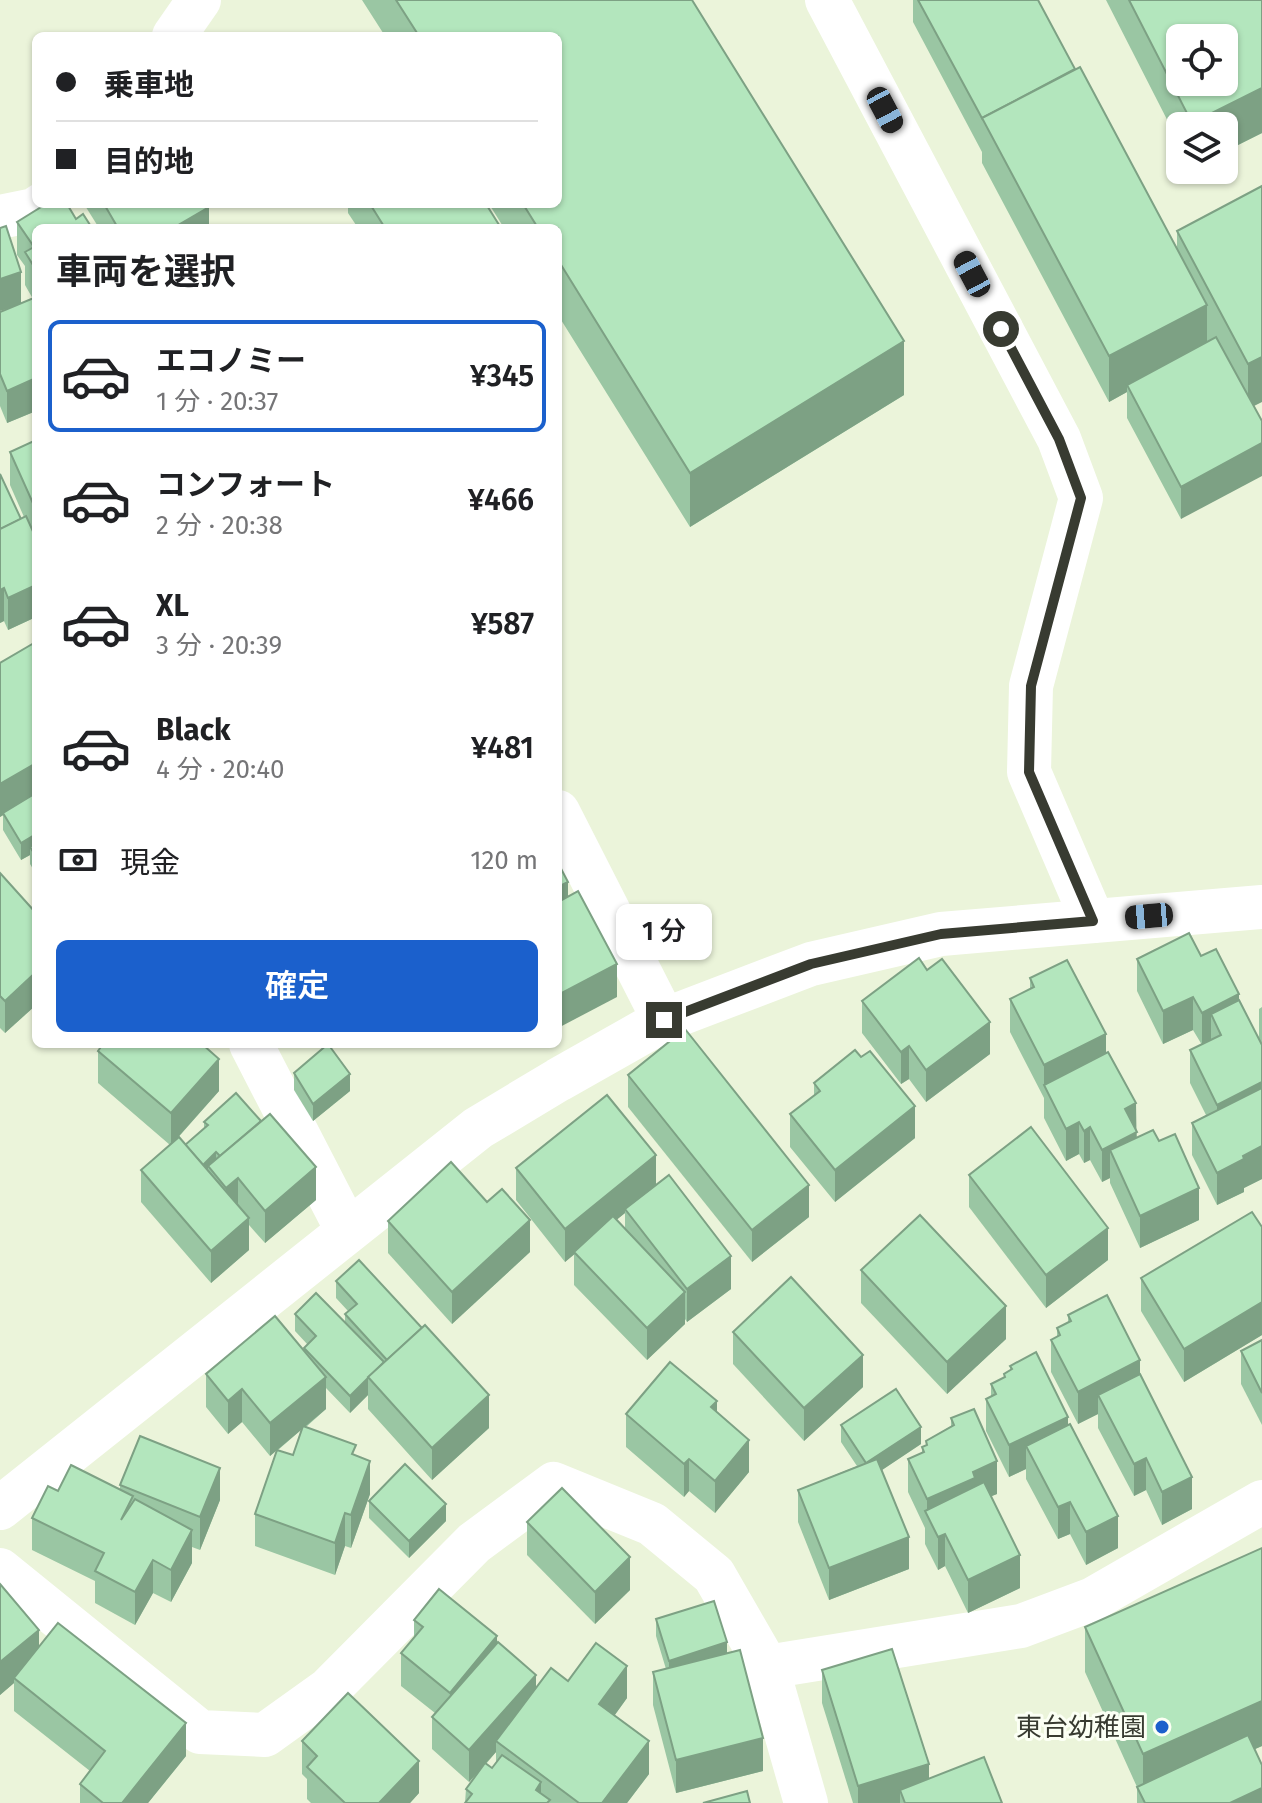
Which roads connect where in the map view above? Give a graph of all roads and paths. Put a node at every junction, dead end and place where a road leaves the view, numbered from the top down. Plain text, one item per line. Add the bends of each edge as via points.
1 (199, 0) edge
2 (827, 0) edge
3 (177, 32) edge
4 (37, 208) edge
5 (0, 217) edge
6 (562, 820) edge
7 (1262, 907) edge
8 (1093, 921) junction
9 (664, 1020) junction
10 (253, 1048) edge
11 (347, 1230) junction
12 (3, 1496) edge
13 (1262, 1502) edge
14 (0, 1570) edge
15 (767, 1667) junction
16 (806, 1803) edge

1 - 3 street
2 - 8 street via 1059,439 1081,498 1031,686 1029,772
4 - 5 street
6 - 9 street
7 - 8 street
8 - 9 street via 941,934 811,964
9 - 11 street via 478,1128
10 - 11 street
11 - 12 street
13 - 15 street via 1093,1599 1021,1626
14 - 15 street via 200,1732 265,1735 329,1689 474,1543 554,1484 652,1524 714,1575
15 - 16 street

